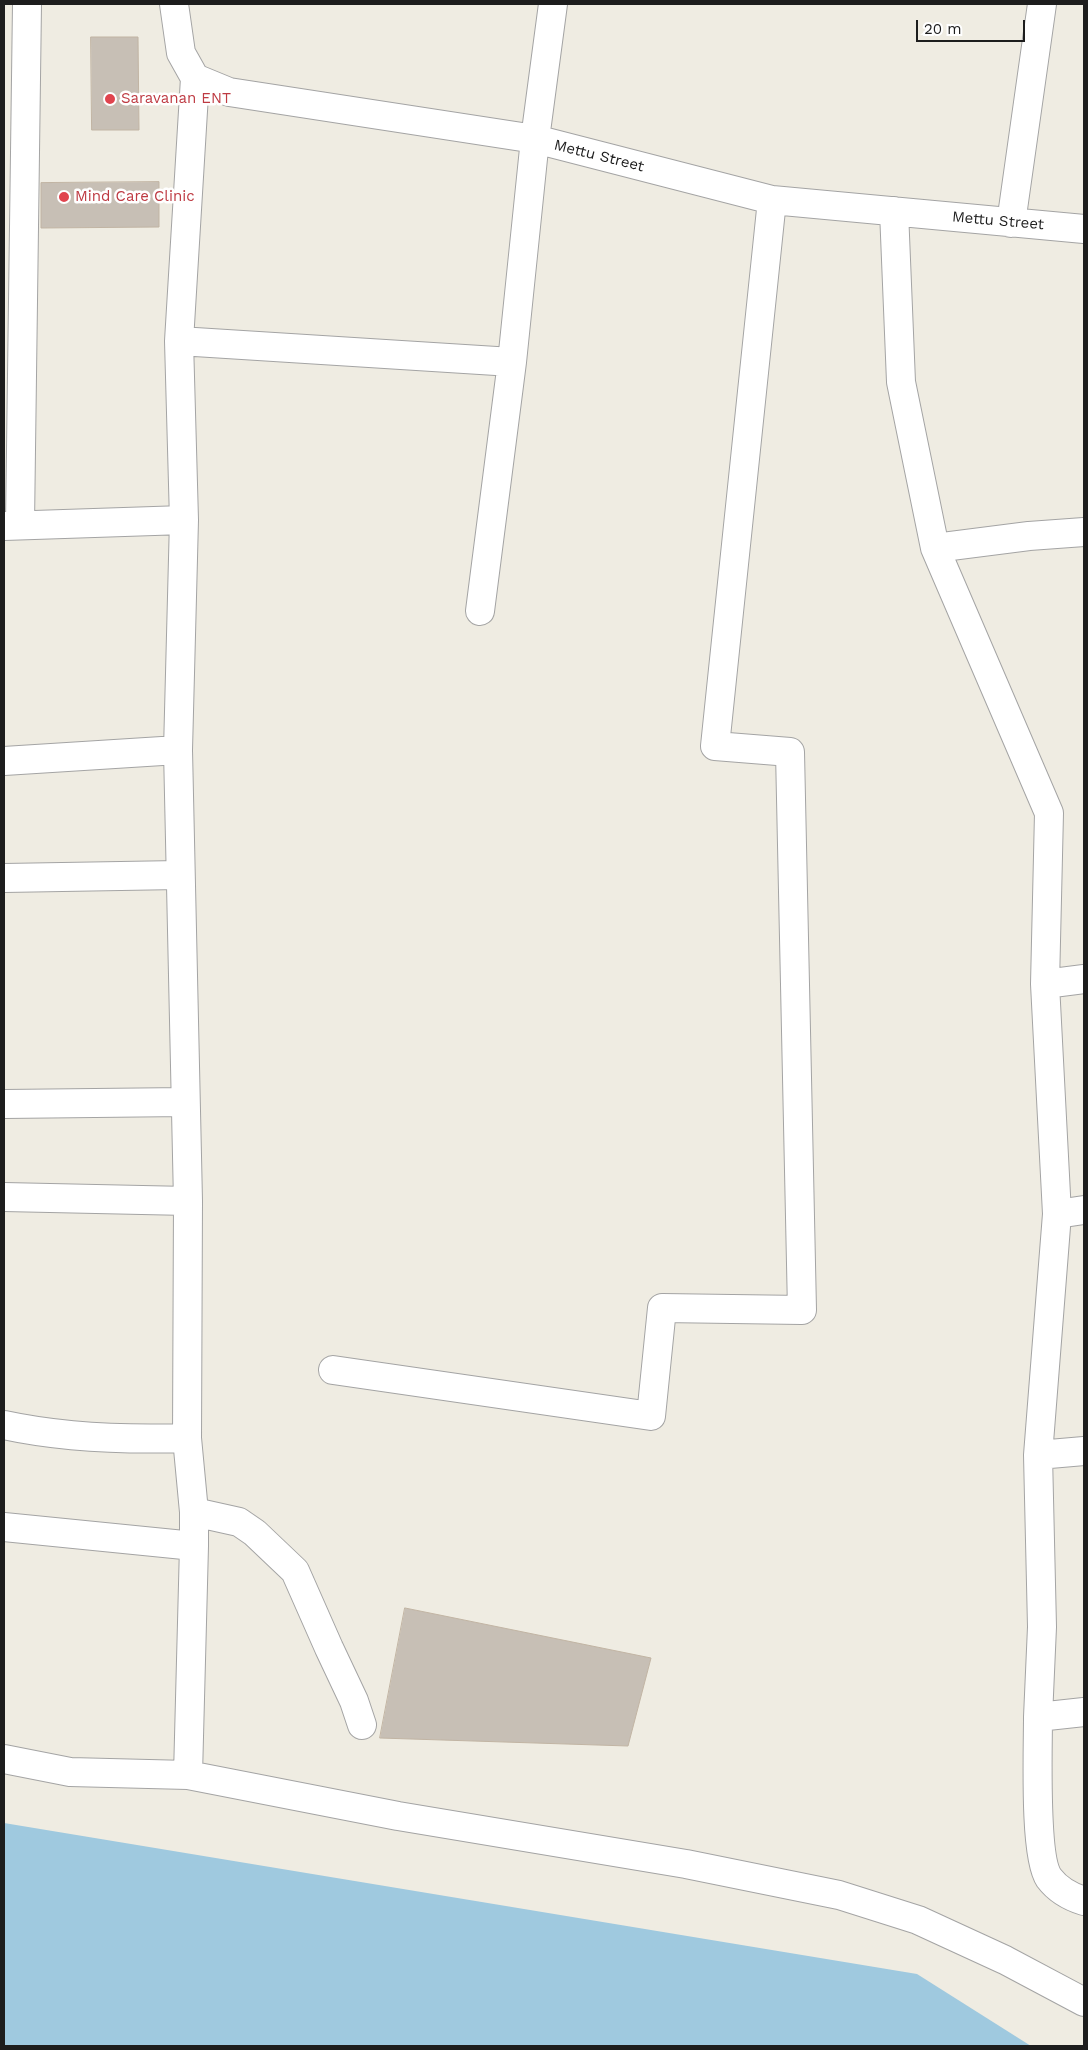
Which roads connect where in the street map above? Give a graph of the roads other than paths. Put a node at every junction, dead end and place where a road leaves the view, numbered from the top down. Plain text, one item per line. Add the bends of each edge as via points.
1 (27, 4) edge
2 (174, 4) edge
3 (553, 4) edge
4 (1042, 4) edge
5 (195, 78) junction
6 (535, 139) junction
7 (772, 200) junction
8 (894, 211) junction
9 (1011, 222) junction
10 (1084, 230) edge
11 (179, 341) junction
12 (512, 362) junction
13 (184, 520) junction
14 (12, 525) edge
15 (1084, 532) edge
16 (935, 548) junction
17 (480, 611) dead end
18 (178, 750) junction
19 (4, 761) edge
20 (179, 874) junction
21 (4, 878) edge
22 (1084, 979) edge
23 (1045, 984) junction
24 (185, 1102) junction
25 (4, 1104) edge
26 (4, 1198) edge
27 (188, 1201) junction
28 (1084, 1210) edge
29 (1057, 1214) junction
30 (333, 1370) dead end
31 (4, 1425) edge
32 (188, 1438) junction
33 (1084, 1451) edge
34 (1038, 1455) junction
35 (194, 1512) junction
36 (4, 1527) edge
37 (194, 1546) junction
38 (1084, 1712) edge
39 (1038, 1717) junction
40 (362, 1725) dead end
41 (4, 1759) edge
42 (188, 1775) junction
43 (1084, 1901) edge
44 (1084, 2002) edge

1 - 14 street
2 - 5 street via 181,53
3 - 6 street
4 - 9 street
5 - 6 street, Mettu Street via 228,92
5 - 11 street
6 - 7 street, Mettu Street
6 - 12 street
7 - 8 street, Mettu Street
7 - 30 street via 714,746 790,752 802,1310 662,1308 651,1416
8 - 9 street, Mettu Street
8 - 16 street via 901,382
9 - 10 street, Mettu Street
11 - 12 street
11 - 13 street
12 - 17 street
13 - 14 street
13 - 18 street
15 - 16 street
16 - 23 street via 1049,813
18 - 19 street
18 - 20 street
20 - 21 street
20 - 24 street
22 - 23 street
23 - 29 street
24 - 25 street
24 - 27 street
26 - 27 street
27 - 32 street
28 - 29 street
29 - 34 street
31 - 32 street via 66,1435
32 - 35 street
33 - 34 street
34 - 39 street via 1042,1627
35 - 37 street
35 - 40 street via 238,1522 255,1533 295,1570
36 - 37 street
37 - 42 street
38 - 39 street
39 - 43 street via 1040,1850 1049,1878 1070,1897
41 - 42 street via 70,1772
42 - 44 street via 398,1816 686,1864 839,1895 918,1920 1005,1960

